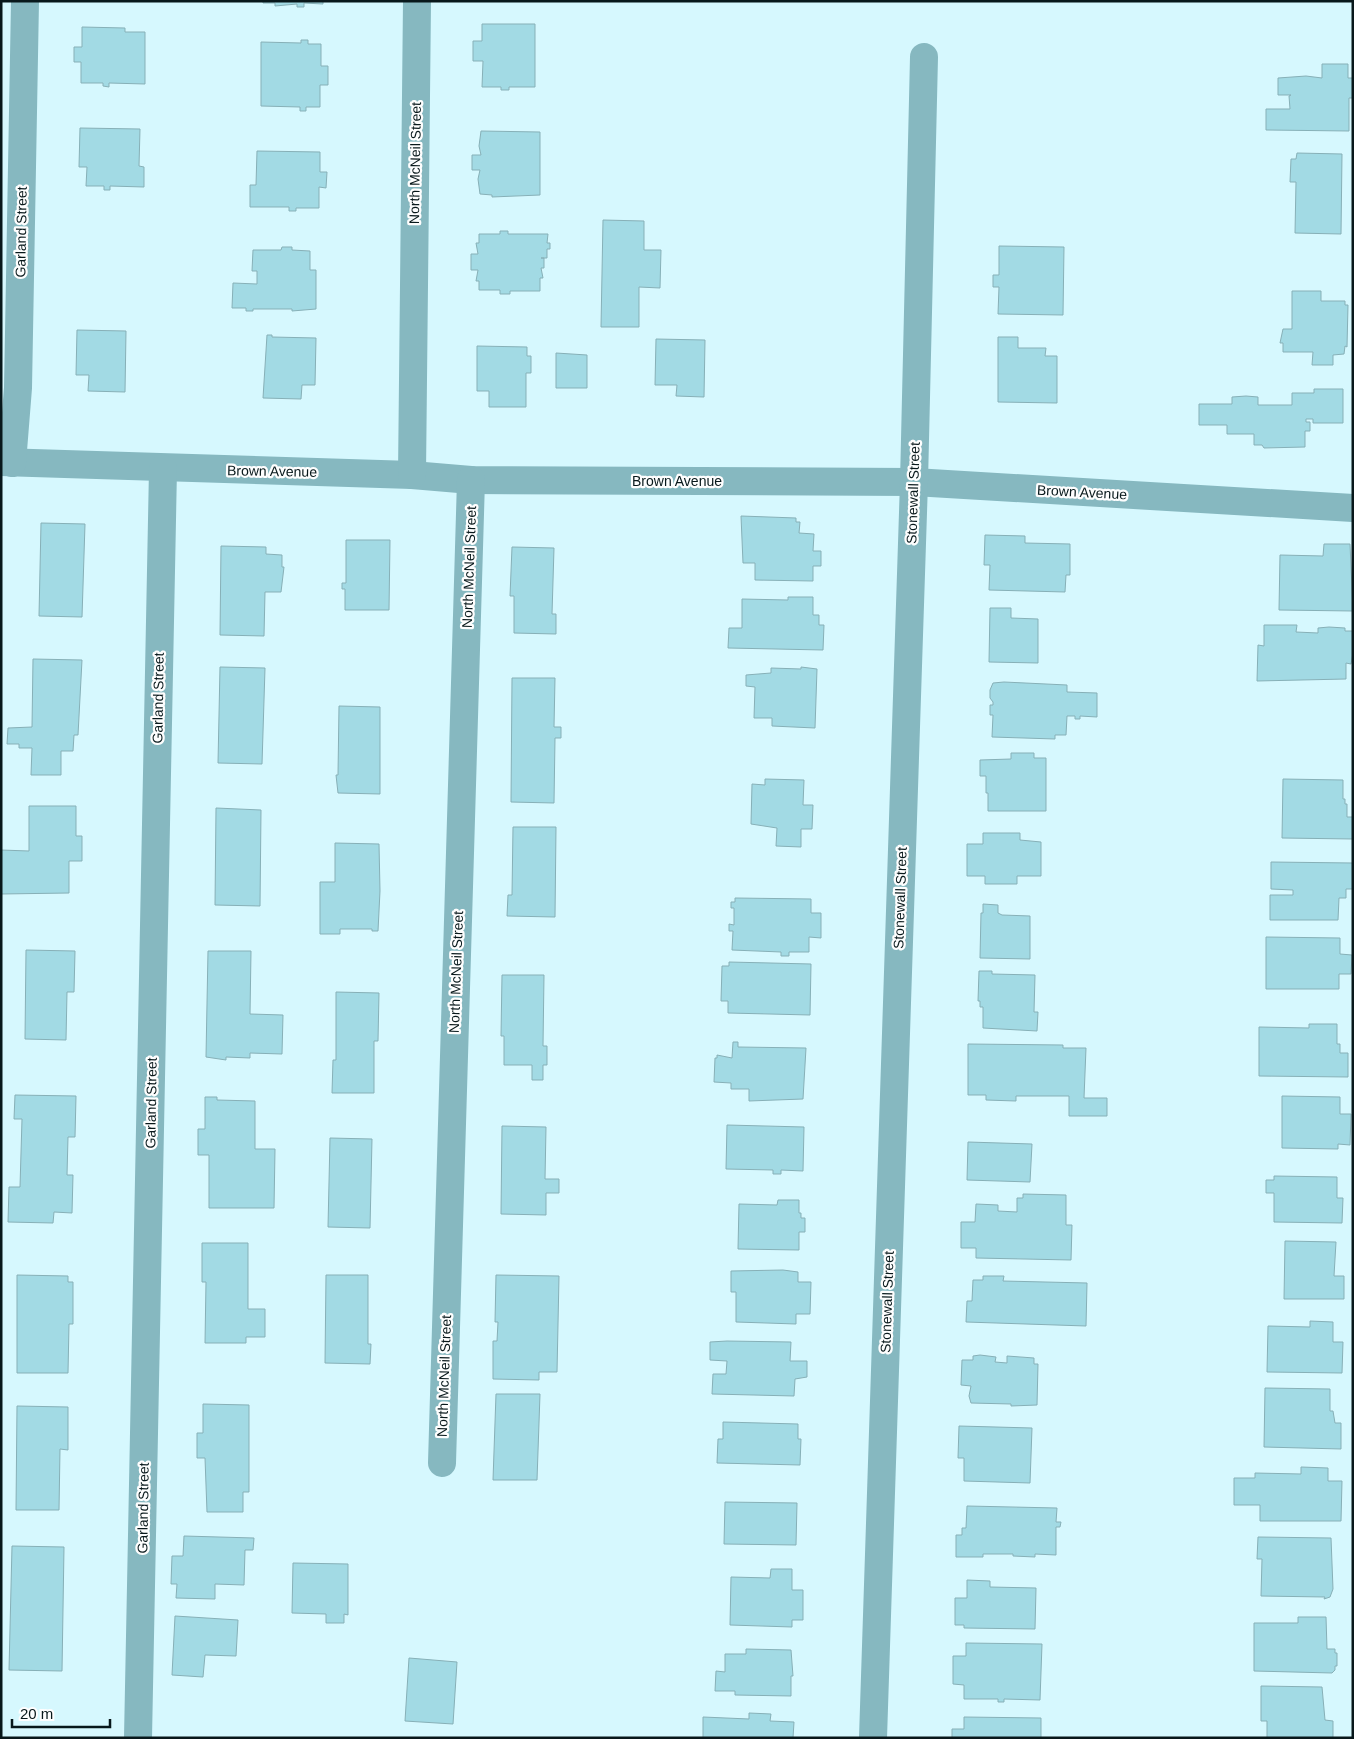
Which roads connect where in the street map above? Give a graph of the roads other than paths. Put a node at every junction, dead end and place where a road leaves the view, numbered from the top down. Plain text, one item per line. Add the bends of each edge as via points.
1 (25, 1) edge
2 (417, 1) edge
3 (924, 58) dead end
4 (6, 462) edge
5 (163, 469) junction
6 (412, 475) junction
7 (471, 480) junction
8 (914, 482) junction
9 (1353, 508) edge
10 (442, 1463) dead end
11 (138, 1738) edge
12 (873, 1738) edge

1 - 4 street, Garland Street via 18,388
2 - 6 street, North McNeil Street
3 - 8 street, Stonewall Street
4 - 5 street, Brown Avenue
5 - 6 street, Brown Avenue
5 - 11 street, Garland Street
6 - 7 street, Brown Avenue
7 - 8 street, Brown Avenue
7 - 10 street, North McNeil Street
8 - 9 street, Brown Avenue
8 - 12 street, Stonewall Street

